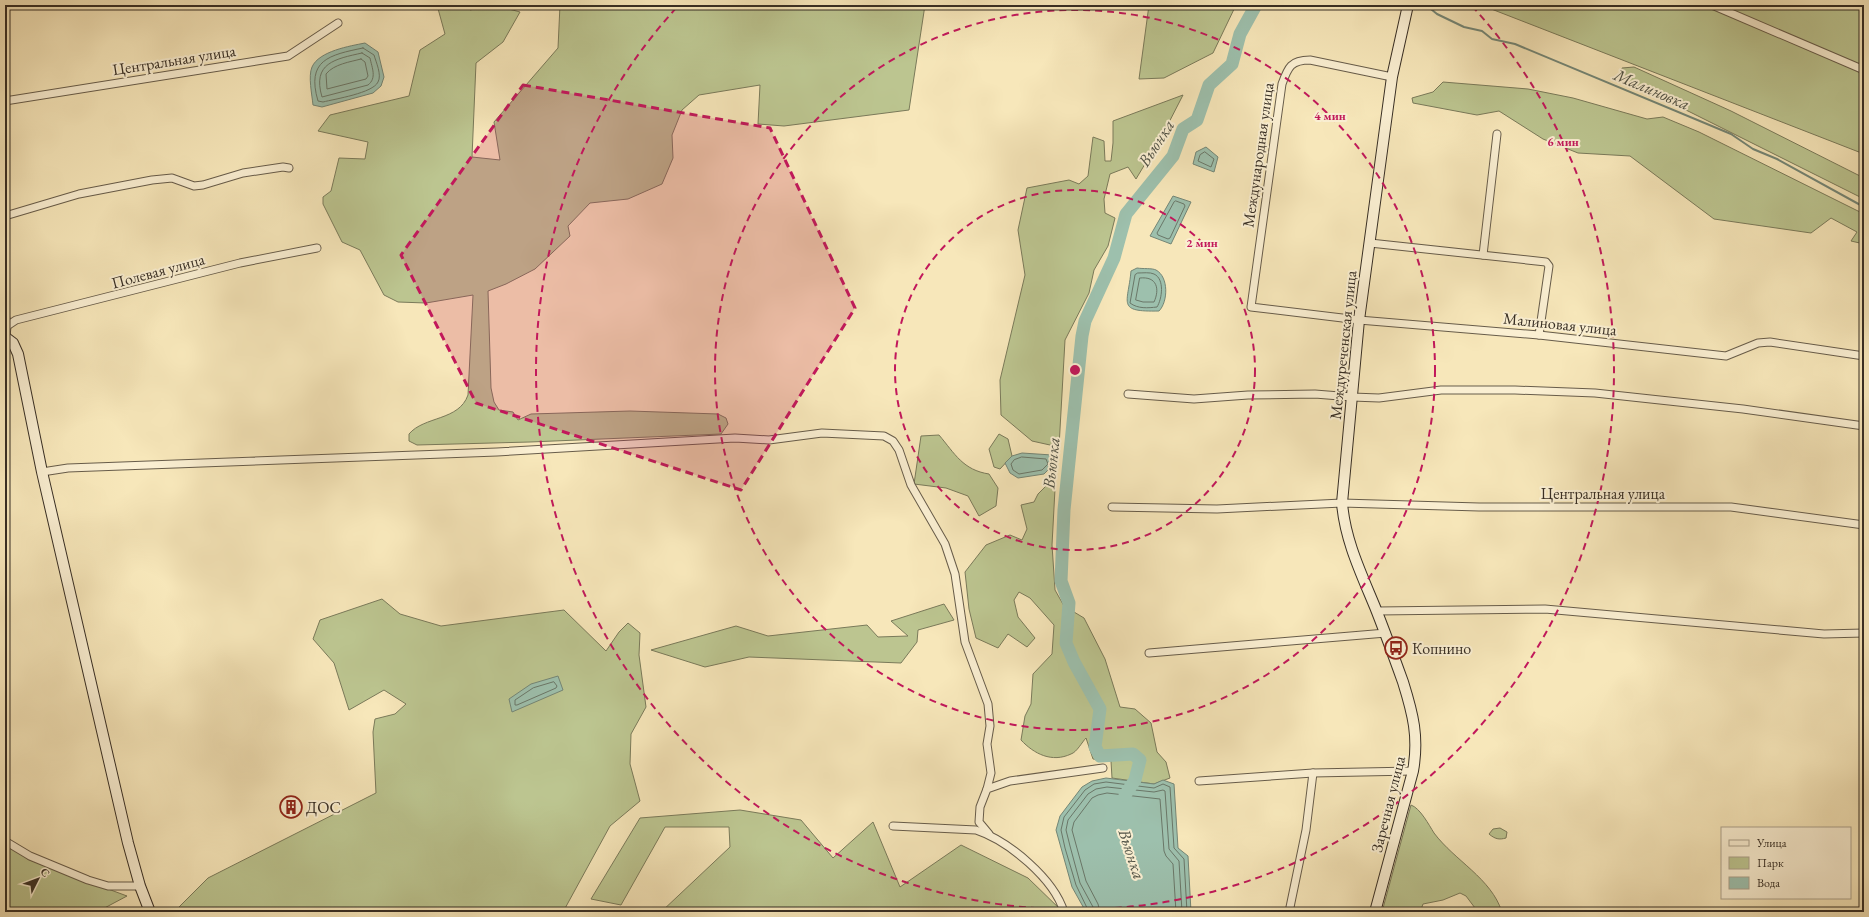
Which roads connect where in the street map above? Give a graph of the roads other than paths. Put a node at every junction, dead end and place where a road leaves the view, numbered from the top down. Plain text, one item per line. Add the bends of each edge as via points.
1 (1408, 5) edge
2 (1712, 5) edge
3 (338, 22) dead end
4 (1864, 70) edge
5 (1392, 77) junction
6 (5, 101) edge
7 (1497, 134) dead end
8 (289, 168) dead end
9 (5, 216) edge
10 (1370, 243) junction
11 (318, 248) dead end
12 (1483, 255) junction
13 (1251, 307) joint
14 (5, 312) edge
15 (1359, 320) junction
16 (7, 326) junction
17 (1539, 336) junction
18 (6, 337) edge
19 (1864, 356) edge
20 (1128, 394) dead end
21 (1352, 397) junction
22 (1864, 426) edge
23 (42, 472) junction
24 (1342, 503) junction
25 (1112, 507) dead end
26 (1864, 525) edge
27 (1377, 611) junction
28 (1386, 633) junction
29 (1864, 633) edge
30 (1149, 653) dead end
31 (1103, 768) dead end
32 (1413, 771) junction
33 (1313, 773) junction
34 (1199, 780) dead end
35 (987, 789) junction
36 (894, 826) dead end
37 (989, 834) junction
38 (5, 841) edge
39 (140, 886) junction
40 (150, 912) edge
41 (1064, 912) edge
42 (1289, 912) edge
43 (1375, 912) edge

1 - 5 street, Междуреченская улица
2 - 4 street
3 - 6 street, Центральная улица via 288,56
5 - 10 street, Междуреченская улица
5 - 13 street, Международная улица via 1310,60 1293,63 1287,70 1282,84
7 - 12 street
8 - 9 street via 283,166 243,172 194,186 172,178 152,180 79,194
10 - 12 street
10 - 15 street, Междуреченская улица
11 - 16 street, Полевая улица via 240,264 16,320
12 - 17 street via 1546,262 1549,266
13 - 15 street, Малиновая улица
14 - 16 street
15 - 17 street, Малиновая улица
15 - 21 street, Междуреченская улица
16 - 18 street
17 - 19 street, Малиновая улица via 1726,356 1758,343 1770,342
18 - 23 street via 13,343 18,354
20 - 21 street via 1194,399 1315,394
21 - 22 street via 1379,398 1441,390 1595,393 1743,409
21 - 24 street, Междуреченская улица
23 - 35 street via 68,468 497,452 735,438 769,440 822,433 884,436 893,441 899,450 911,485 945,544 955,574 965,642 988,704 990,726 987,744 991,773
23 - 39 street
24 - 25 street, Центральная улица via 1217,509
24 - 26 street, Центральная улица via 1479,507 1731,506
24 - 27 street, Междуреченская улица via 1343,519 1350,545
27 - 28 street, Заречная улица
27 - 29 street via 1545,609 1824,634
28 - 30 street
28 - 32 street, Заречная улица via 1413,715 1416,732
31 - 35 street via 1010,781
32 - 33 street
32 - 43 street, Заречная улица
33 - 34 street
33 - 42 street via 1306,830
35 - 37 street via 980,807 979,822
36 - 37 street via 976,830
37 - 41 street via 1012,849 1035,870 1058,895
38 - 39 street via 30,856 88,880 108,886
39 - 40 street

